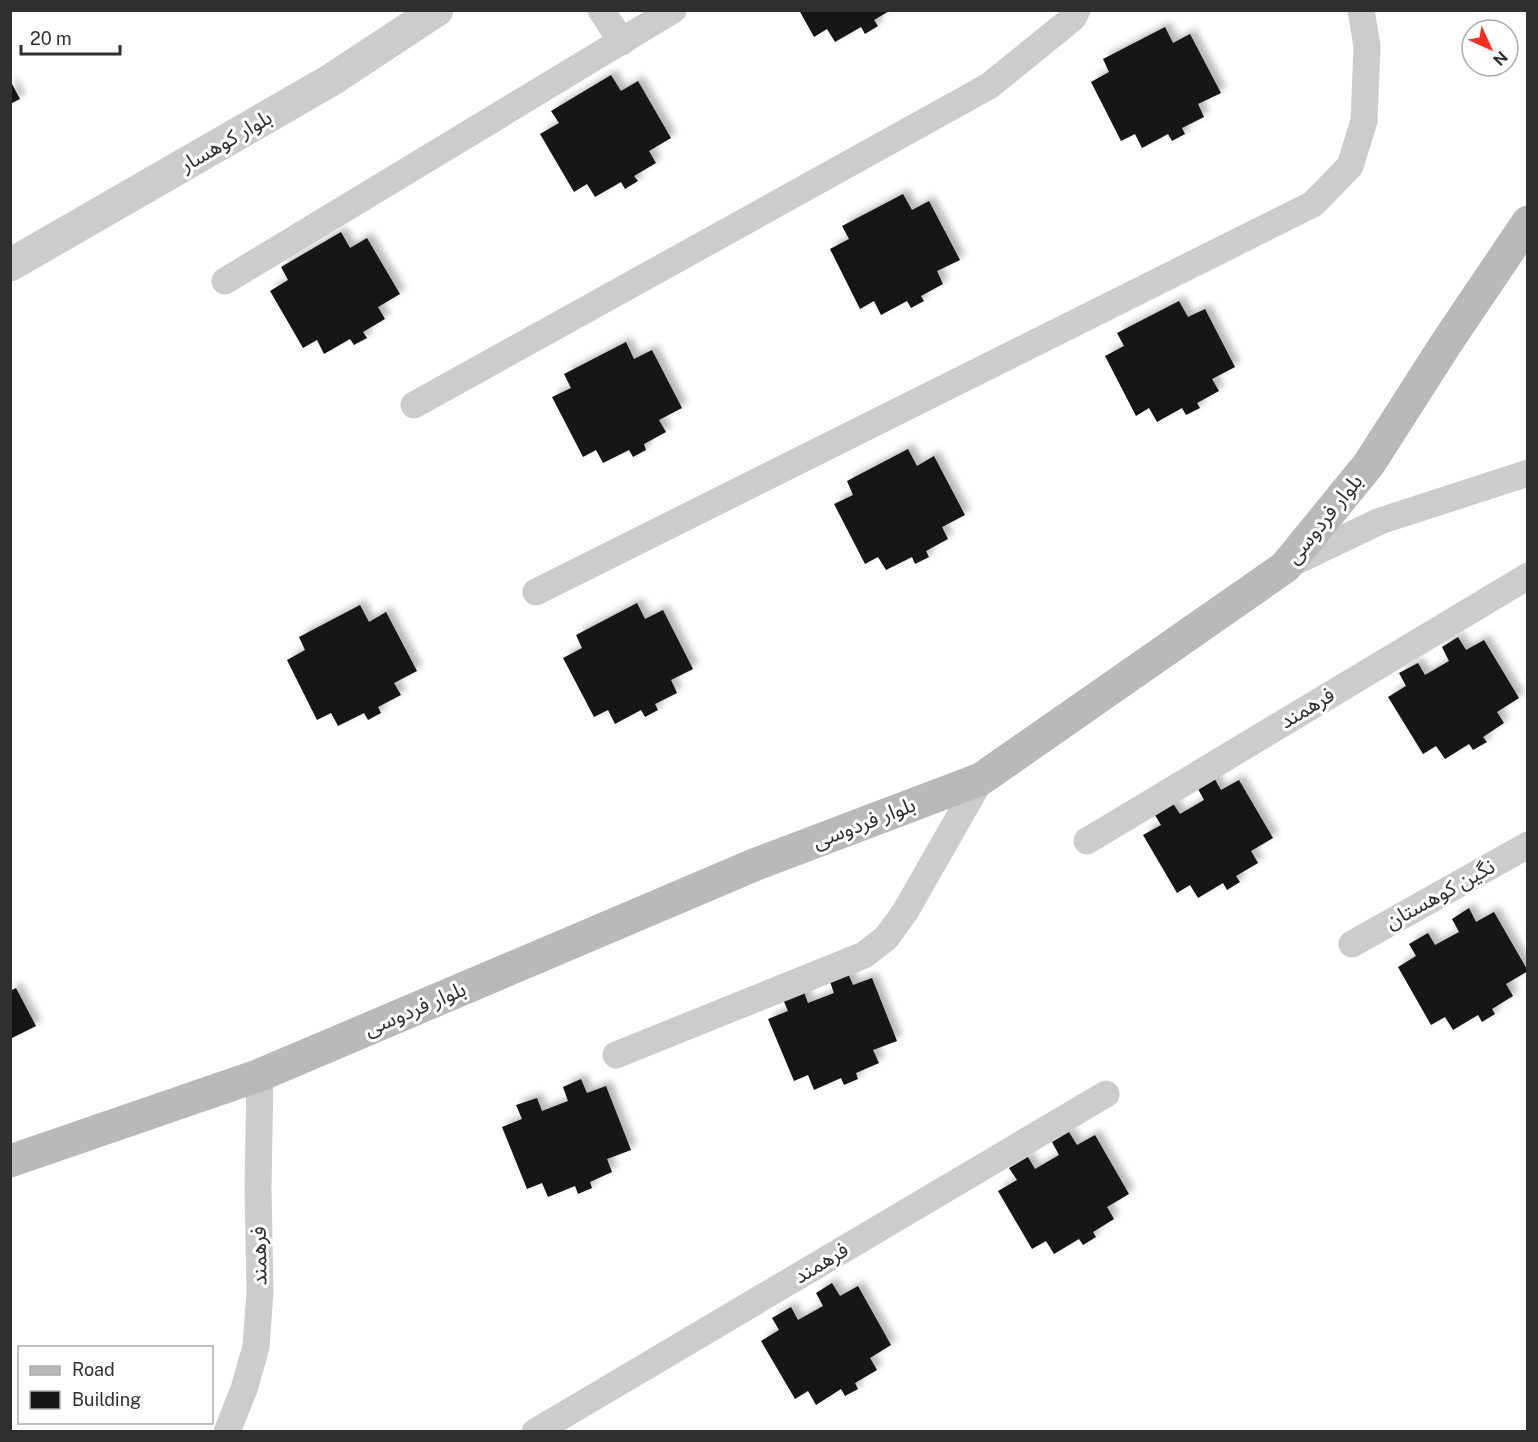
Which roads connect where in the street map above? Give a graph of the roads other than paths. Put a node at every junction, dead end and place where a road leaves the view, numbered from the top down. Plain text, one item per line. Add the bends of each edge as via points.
1 (437, 10) edge
2 (601, 10) edge
3 (673, 10) edge
4 (1077, 10) edge
5 (1361, 10) edge
6 (622, 42) junction
7 (1523, 240) edge
8 (10, 265) edge
9 (225, 281) dead end
10 (414, 405) dead end
11 (1527, 473) edge
12 (1285, 567) junction
13 (1527, 576) edge
14 (536, 592) dead end
15 (981, 779) junction
16 (1087, 841) dead end
17 (1527, 845) edge
18 (1352, 944) dead end
19 (616, 1055) dead end
20 (260, 1075) junction
21 (1106, 1094) dead end
22 (10, 1161) edge
23 (228, 1431) edge
24 (535, 1431) edge

1 - 8 street, بلوار کوهسار via 331,80
2 - 6 street
3 - 6 street
4 - 10 street via 1073,18 989,86
5 - 14 street via 1367,46 1364,121 1350,166 1312,204
6 - 9 street
7 - 12 main road, بلوار فردوسی via 1447,342 1369,464
11 - 12 street via 1380,521
12 - 15 main road, بلوار فردوسی
13 - 16 street, فرهمند
15 - 19 street via 905,912 886,938 864,955
15 - 20 main road, بلوار فردوسی via 754,865
17 - 18 street, نگین کوهستان
20 - 22 main road, بلوار فردوسی
20 - 23 street, فرهمند via 260,1291 256,1347
21 - 24 street, فرهمند

